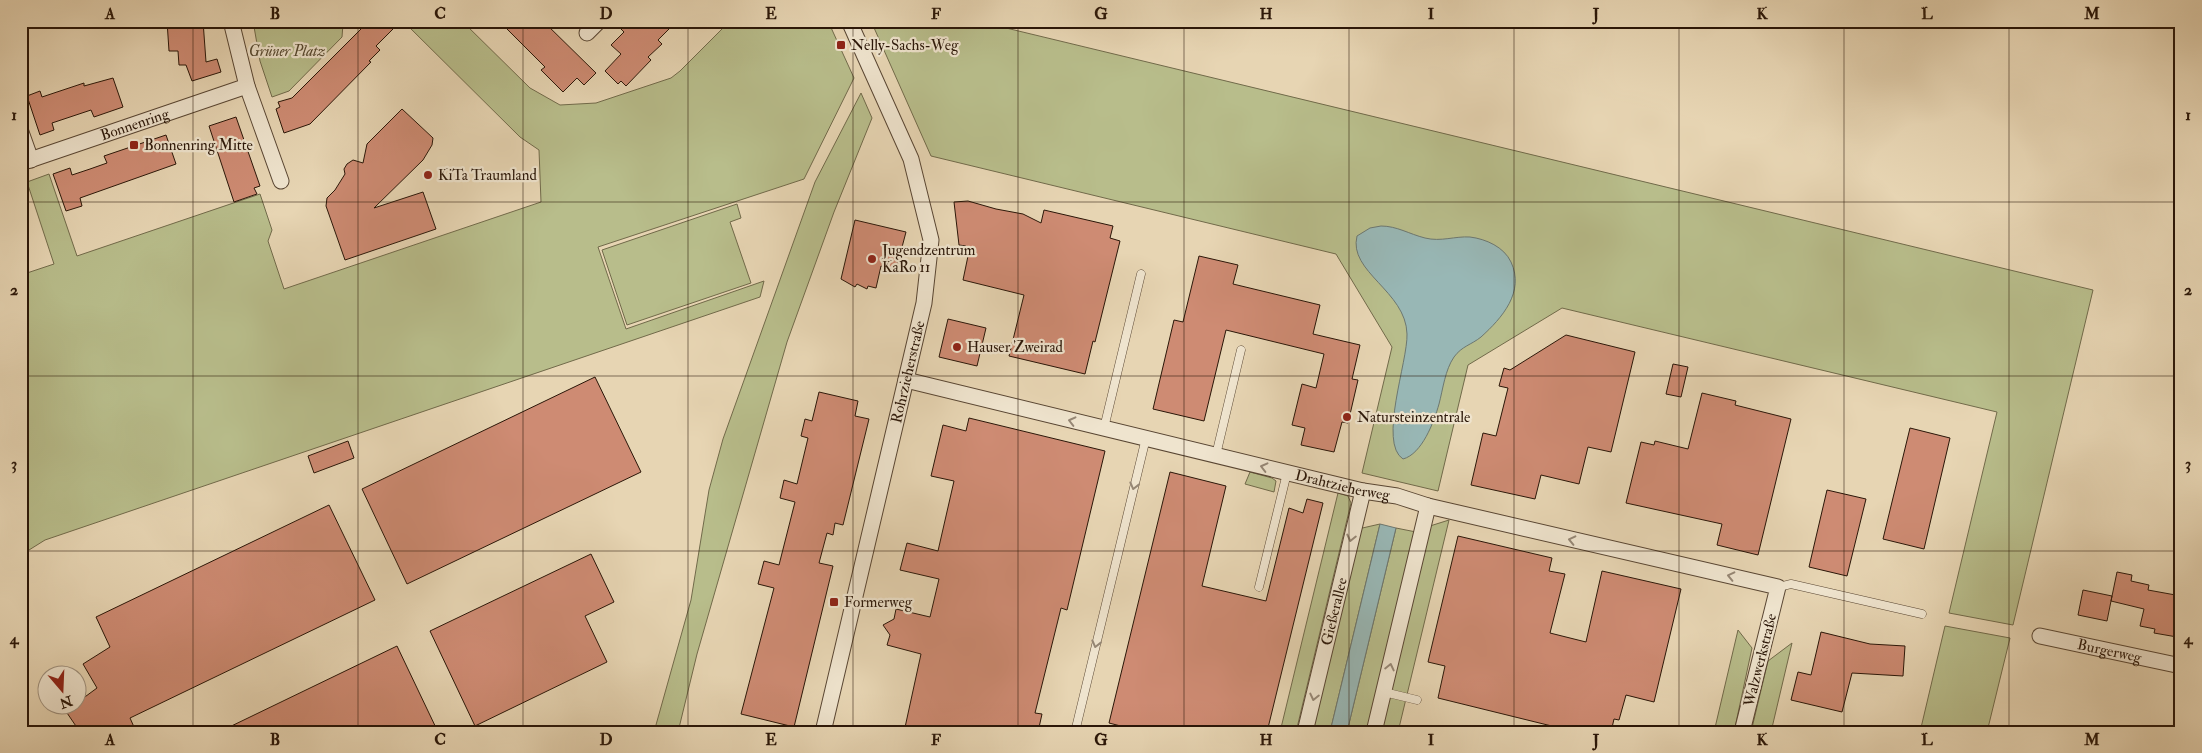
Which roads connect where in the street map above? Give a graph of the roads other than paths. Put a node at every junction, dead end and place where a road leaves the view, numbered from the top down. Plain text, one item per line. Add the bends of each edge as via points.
1 (231, 21) edge
2 (599, 21) edge
3 (849, 21) edge
4 (587, 33) dead end
5 (247, 86) junction
6 (21, 132) edge
7 (26, 162) edge
8 (281, 181) dead end
9 (1141, 274) dead end
10 (1241, 350) dead end
11 (906, 380) junction
12 (1104, 428) junction
13 (1146, 438) junction
14 (1216, 455) junction
15 (1287, 473) junction
16 (1363, 491) junction
17 (1428, 506) junction
18 (1260, 587) dead end
19 (1778, 587) junction
20 (1922, 614) dead end
21 (2040, 636) dead end
22 (2181, 666) edge
23 (1384, 692) junction
24 (1417, 700) dead end
25 (823, 732) edge
26 (1075, 732) edge
27 (1305, 732) edge
28 (1374, 732) edge
29 (1742, 732) edge

1 - 5 street
2 - 4 street
3 - 11 street, Rohrzieherstraße via 911,159 932,240 924,303
5 - 7 street, Bonnenring
5 - 8 street
6 - 7 street
9 - 12 lane
10 - 14 lane
12 -> 11 street, Drahtzieherweg
11 - 25 street, Rohrzieherstraße
12 - 13 street, Drahtzieherweg
13 - 14 street, Drahtzieherweg
13 -> 26 lane
15 -> 14 street, Drahtzieherweg
15 - 16 street, Drahtzieherweg
15 - 18 lane
16 - 17 street, Drahtzieherweg via 1397,496
16 -> 27 street, Gießerallee
19 -> 17 street, Drahtzieherweg
23 -> 17 street
19 - 20 lane via 1791,584
19 - 29 street, Walzwerkstraße
21 - 22 street, Burgerweg
23 - 24 lane
23 - 28 street

